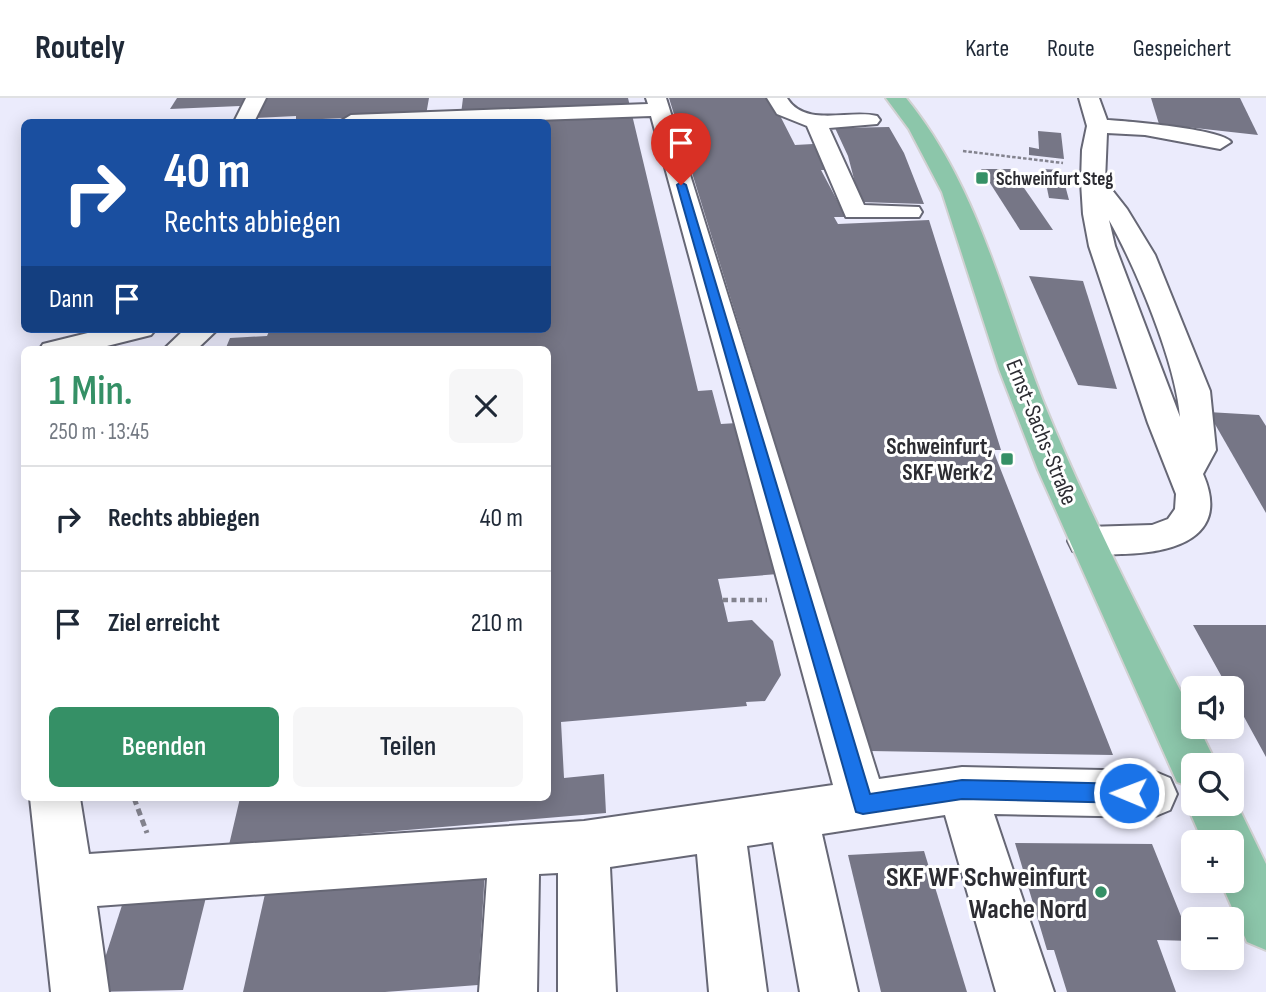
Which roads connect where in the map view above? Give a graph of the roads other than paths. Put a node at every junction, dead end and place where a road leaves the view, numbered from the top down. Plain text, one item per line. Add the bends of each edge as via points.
1 (256, 98) edge
2 (777, 98) edge
3 (896, 98) edge
4 (658, 104) edge
5 (437, 108) edge
6 (1093, 112) edge
7 (246, 119) edge
8 (364, 119) edge
9 (870, 120) dead end
10 (816, 122) junction
11 (1220, 142) dead end
12 (910, 212) dead end
13 (124, 333) edge
14 (198, 333) edge
15 (71, 346) edge
16 (183, 346) edge
17 (1087, 541) junction
18 (1188, 753) edge
19 (962, 790) junction
20 (1153, 794) dead end
21 (55, 801) edge
22 (863, 805) junction
23 (793, 815) junction
24 (719, 826) junction
25 (584, 846) junction
26 (514, 851) junction
27 (1244, 875) edge
28 (68, 882) junction
29 (1266, 923) edge
30 (80, 992) edge
31 (508, 992) edge
32 (587, 992) edge
33 (738, 992) edge
34 (828, 992) edge
35 (1025, 992) edge

1 - 7 lane
2 - 10 lane via 784,110
3 - 17 main road, Ernst-Sachs-Straße via 930,144 950,186 1015,370
4 - 5 lane
4 - 22 lane
5 - 8 lane
6 - 11 lane via 1145,129
6 - 17 lane via 1095,214 1102,246 1194,494 1193,510 1181,529 1155,539
9 - 10 lane
10 - 12 lane via 855,212
13 - 15 lane
14 - 16 lane
17 - 18 main road, Ernst-Sachs-Straße
19 - 20 lane
19 - 22 lane
19 - 35 lane
21 - 28 lane
22 - 23 lane
23 - 24 lane
23 - 34 lane
24 - 25 lane
24 - 33 lane
25 - 26 lane
25 - 32 lane
26 - 28 lane
26 - 31 lane
27 - 29 main road
28 - 30 lane

